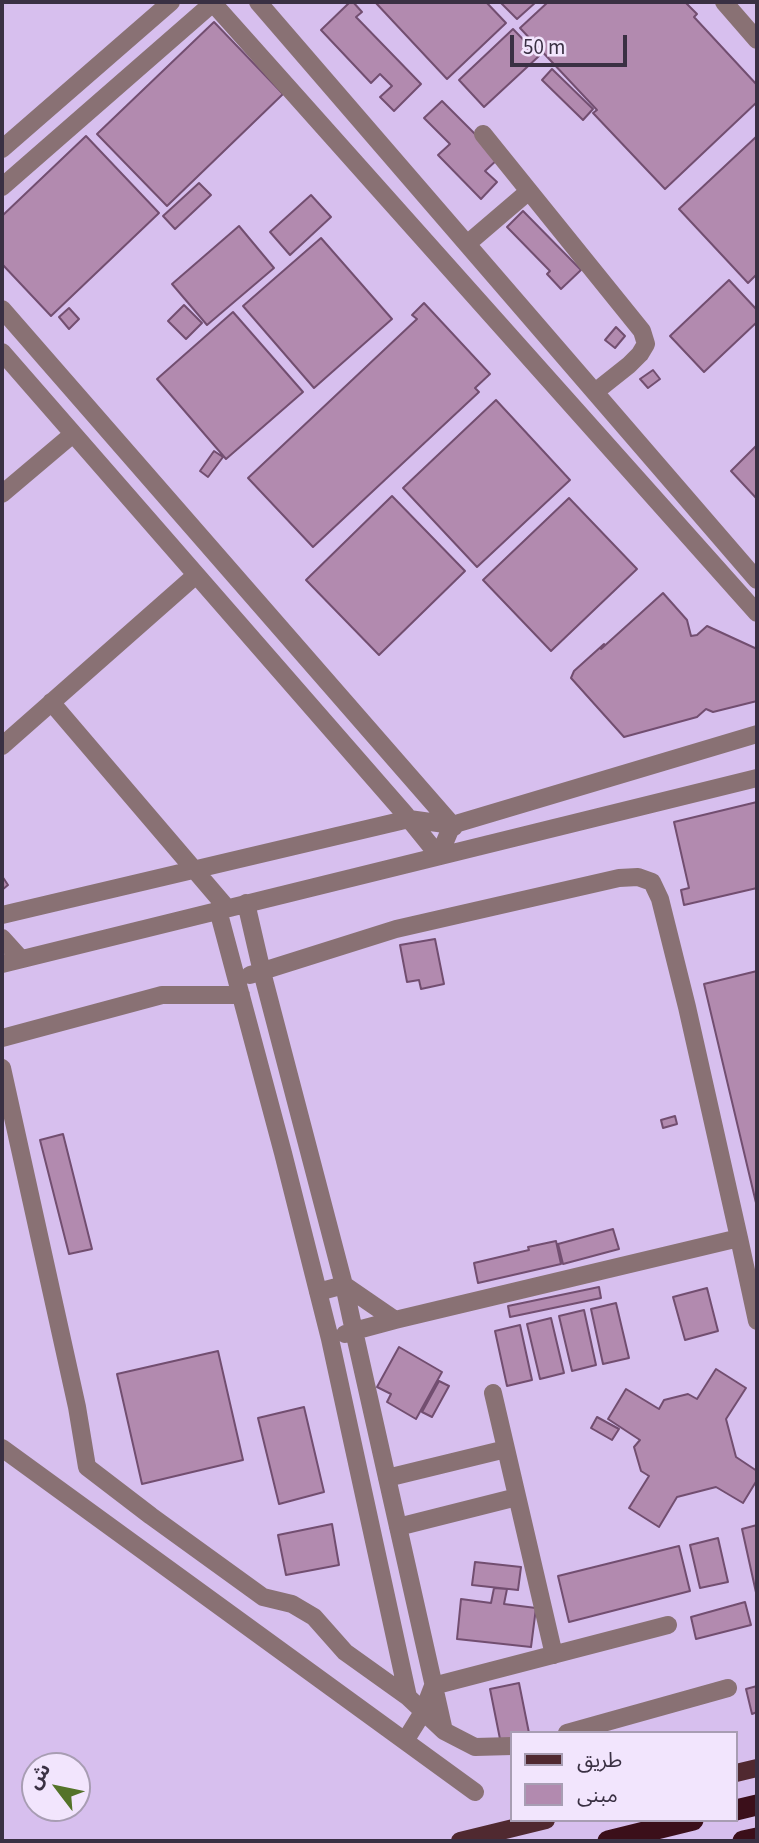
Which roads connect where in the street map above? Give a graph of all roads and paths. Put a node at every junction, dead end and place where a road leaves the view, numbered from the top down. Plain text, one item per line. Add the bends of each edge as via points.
1 (171, 2) edge
2 (213, 2) edge
3 (258, 2) edge
4 (724, 2) edge
5 (757, 40) edge
6 (483, 134) dead end
7 (2, 149) edge
8 (2, 187) edge
9 (529, 191) junction
10 (467, 244) junction
11 (2, 309) edge
12 (2, 352) edge
13 (595, 392) junction
14 (73, 434) junction
15 (2, 494) edge
16 (197, 575) junction
17 (757, 580) edge
18 (757, 614) edge
19 (51, 702) junction
20 (757, 734) edge
21 (2, 746) edge
22 (757, 778) edge
23 (409, 819) junction
24 (452, 825) junction
25 (474, 848) junction
26 (439, 856) junction
27 (194, 869) junction
28 (246, 903) junction
29 (223, 909) junction
30 (2, 915) edge
31 (2, 938) edge
32 (21, 959) junction
33 (2, 964) edge
34 (262, 972) junction
35 (239, 987) junction
36 (2, 1038) edge
37 (2, 1068) edge
38 (307, 1146) junction
39 (283, 1153) junction
40 (739, 1238) junction
41 (344, 1285) junction
42 (318, 1292) junction
43 (395, 1320) junction
44 (757, 1321) edge
45 (354, 1331) junction
46 (330, 1339) junction
47 (493, 1393) dead end
48 (2, 1448) edge
49 (506, 1450) junction
50 (387, 1478) junction
51 (517, 1497) junction
52 (369, 1518) junction
53 (396, 1519) junction
54 (668, 1625) dead end
55 (554, 1655) junction
56 (433, 1686) junction
57 (728, 1688) dead end
58 (408, 1697) junction
59 (424, 1712) junction
60 (443, 1731) junction
61 (574, 1731) edge
62 (405, 1741) junction
63 (510, 1746) edge
64 (757, 1768) edge
65 (738, 1773) edge
66 (475, 1792) dead end
67 (757, 1805) edge
68 (738, 1810) edge
69 (538, 1822) edge
70 (685, 1822) edge
71 (757, 1838) edge
72 (460, 1841) edge
73 (608, 1841) edge
74 (743, 1841) edge

1 - 7 street
2 - 8 street
2 - 18 street
3 - 10 street
4 - 5 street
6 - 9 street
9 - 10 street
9 - 13 street via 642,331 646,344 640,354
10 - 13 street
11 - 24 street
12 - 14 street
13 - 17 street
14 - 15 street
14 - 16 street
16 - 19 street
16 - 23 street
19 - 21 street
19 - 27 street
20 - 24 street
22 - 25 street
23 - 24 street
23 - 26 street
23 - 27 street
24 - 25 street
24 - 26 street
25 - 26 street
26 - 28 street
27 - 29 street
27 - 30 street
28 - 29 street
28 - 34 street
29 - 32 street
29 - 35 street
31 - 32 street
32 - 33 street
34 - 35 street
34 - 38 street
34 - 40 street via 409,926 619,878 652,882 687,1007
35 - 36 street via 162,995
35 - 39 street
37 - 58 street via 88,1467 263,1597 292,1604 314,1617 345,1652
38 - 39 street
38 - 41 street
39 - 42 street
40 - 43 street
40 - 44 street
41 - 42 street
41 - 43 street
41 - 45 street
42 - 46 street
43 - 45 street
45 - 46 street
45 - 50 street
46 - 52 street
47 - 49 street
48 - 62 street
49 - 50 street
49 - 51 street
50 - 53 street
51 - 53 street
51 - 55 street
52 - 53 street
52 - 58 street
53 - 56 street
54 - 55 street
55 - 56 street
56 - 59 street
56 - 60 street
57 - 61 street
58 - 59 street
59 - 60 street
59 - 62 street
60 - 63 street via 475,1747
62 - 66 street
64 - 65 main road
67 - 68 highway
69 - 72 main road
70 - 73 highway
71 - 74 highway

